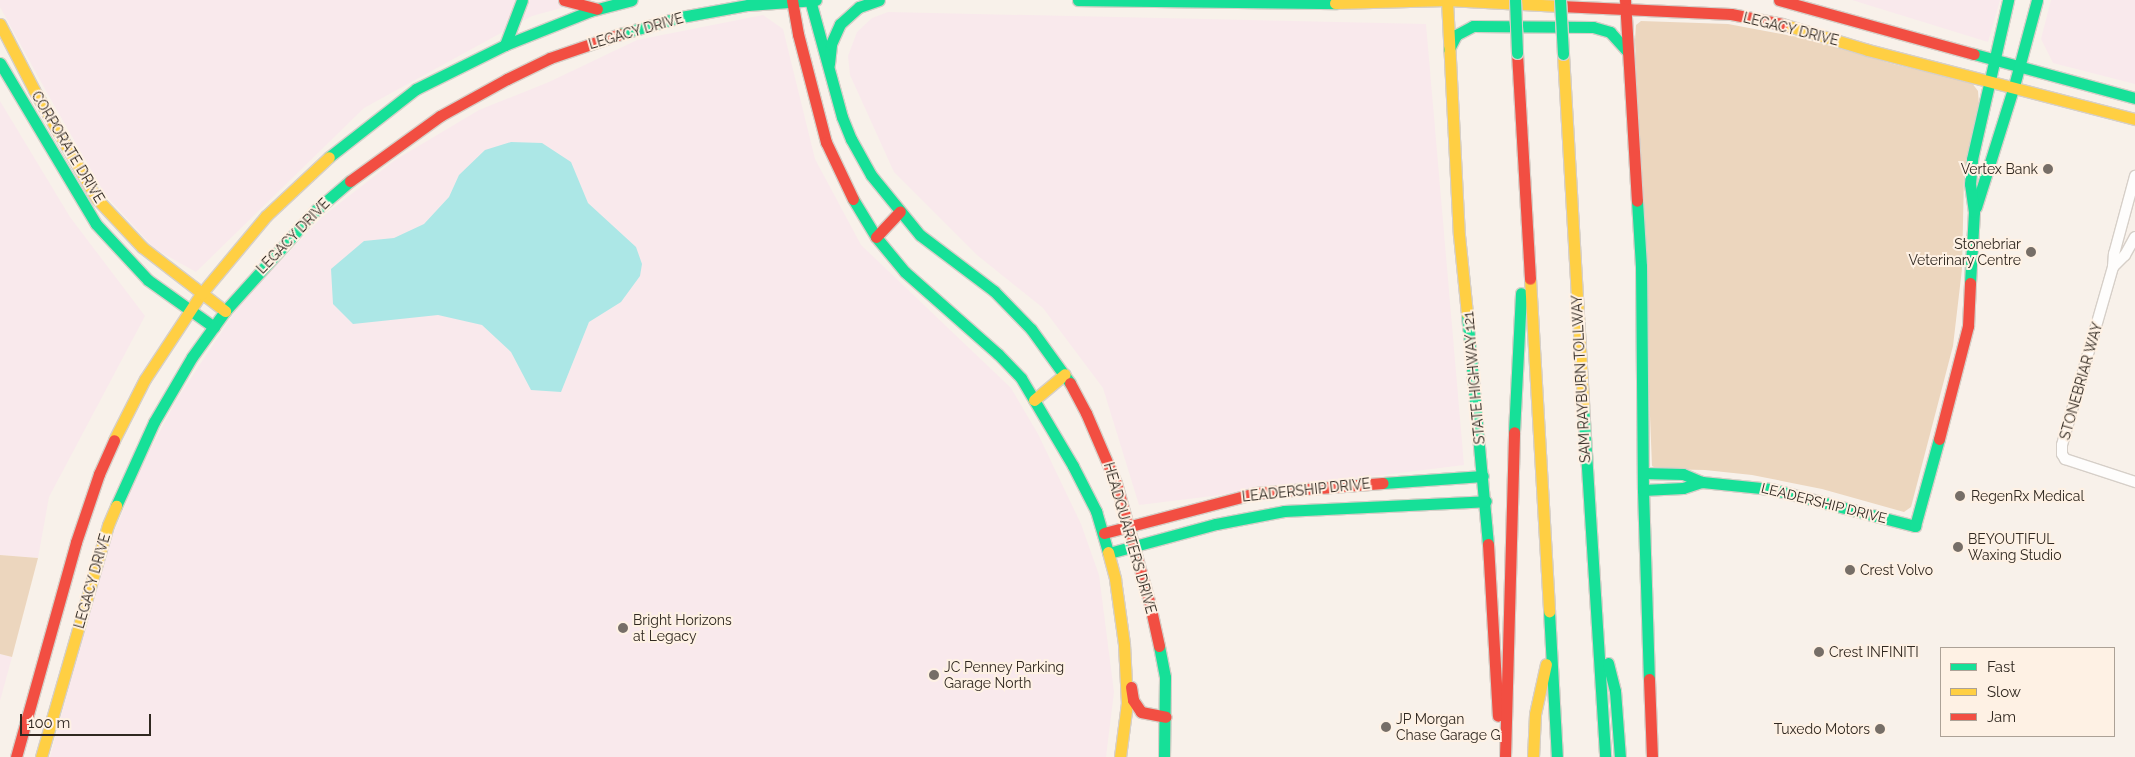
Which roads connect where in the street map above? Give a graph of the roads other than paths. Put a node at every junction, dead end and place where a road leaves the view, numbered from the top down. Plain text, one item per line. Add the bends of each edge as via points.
1 (522, 0) edge
2 (564, 0) edge
3 (632, 0) edge
4 (810, 0) edge
5 (816, 0) edge
6 (878, 0) edge
7 (1078, 0) edge
8 (1447, 0) edge
9 (1515, 0) edge
10 (1560, 0) edge
11 (1779, 0) edge
12 (2008, 0) edge
13 (2037, 0) edge
14 (792, 1) edge
15 (1625, 4) edge
16 (597, 10) junction
17 (0, 24) edge
18 (504, 45) junction
19 (1449, 49) junction
20 (1628, 52) junction
21 (1994, 59) junction
22 (0, 63) edge
23 (2019, 66) junction
24 (828, 70) junction
25 (28, 78) junction
26 (1989, 80) junction
27 (2014, 86) junction
28 (13, 87) junction
29 (2135, 98) edge
30 (2135, 120) edge
31 (2135, 176) edge
32 (2132, 198) edge
33 (900, 211) junction
34 (1974, 212) junction
35 (1526, 217) junction
36 (876, 237) junction
37 (2135, 237) edge
38 (2113, 267) junction
39 (201, 294) junction
40 (190, 310) junction
41 (225, 311) junction
42 (214, 327) junction
43 (1065, 374) junction
44 (1034, 400) junction
45 (1643, 472) junction
46 (1483, 476) junction
47 (1702, 482) junction
48 (2135, 482) edge
49 (1643, 490) junction
50 (1486, 501) junction
51 (1129, 526) junction
52 (1104, 533) junction
53 (1135, 545) junction
54 (1109, 553) junction
55 (1596, 613) junction
56 (1551, 641) junction
57 (1124, 644) junction
58 (49, 684) junction
59 (1166, 717) junction
60 (16, 757) edge
61 (41, 757) edge
62 (1120, 757) edge
63 (1164, 757) edge
64 (1500, 757) edge
65 (1505, 757) edge
66 (1533, 757) edge
67 (1557, 757) edge
68 (1605, 757) edge
69 (1620, 757) edge
70 (1652, 757) edge

1 - 18 main road
2 - 16 main road
3 - 16 main road, LEGACY DRIVE
4 - 5 main road, LEGACY DRIVE
4 - 14 main road, LEGACY DRIVE
4 - 24 main road, HEADQUARTERS DRIVE
6 - 24 main road via 859,7 840,24 832,44
7 - 8 main road, LEGACY DRIVE via 1296,4
8 - 15 main road, LEGACY DRIVE
8 - 19 main road, STATE HIGHWAY 121
9 - 35 main road, bridge
10 - 55 main road, SAM RAYBURN TOLLWAY, bridge
11 - 21 main road, LEGACY DRIVE
12 - 21 main road
13 - 23 main road
14 - 36 main road, HEADQUARTERS DRIVE via 826,142 856,206
14 - 41 main road, LEGACY DRIVE via 736,6 644,26 550,58 469,100 405,140 326,201
15 - 20 main road
15 - 26 main road, LEGACY DRIVE via 1776,22 1868,50
16 - 18 main road, LEGACY DRIVE
17 - 25 main road, CORPORATE DRIVE
18 - 39 main road, LEGACY DRIVE via 416,89 348,140 266,216
19 - 20 main road via 1456,36 1473,26 1573,27 1610,32
19 - 46 main road, STATE HIGHWAY 121 via 1459,235
20 - 45 main road via 1641,266
21 - 23 main road, LEGACY DRIVE
21 - 26 main road
22 - 28 main road, CORPORATE DRIVE
23 - 27 main road
23 - 29 main road, LEGACY DRIVE
24 - 33 main road, HEADQUARTERS DRIVE via 851,139 871,175
25 - 28 main road
25 - 39 main road, CORPORATE DRIVE via 97,199 142,247
26 - 27 main road, LEGACY DRIVE
26 - 34 main road via 1972,159 1970,184
27 - 30 main road, LEGACY DRIVE
27 - 34 main road
28 - 40 main road, CORPORATE DRIVE via 96,224 148,280
31 - 32 street
32 - 38 street
33 - 36 main road
33 - 43 main road, HEADQUARTERS DRIVE via 920,235 1009,305
34 - 47 main road, LEADERSHIP DRIVE via 1966,334 1915,526 1771,489
35 - 56 main road
35 - 65 main road via 1516,361
36 - 44 main road, HEADQUARTERS DRIVE via 905,272 1010,366
37 - 38 street, STONEBRIAR WAY via 2125,255
38 - 48 street, STONEBRIAR WAY via 2062,454 2065,459
39 - 40 main road, LEGACY DRIVE
39 - 41 main road, CORPORATE DRIVE
40 - 42 main road, CORPORATE DRIVE
40 - 58 main road, LEGACY DRIVE via 145,378 99,474 76,542
41 - 42 main road, LEGACY DRIVE
42 - 58 main road, LEGACY DRIVE via 192,357 154,422 120,494
43 - 44 main road
43 - 51 main road, HEADQUARTERS DRIVE via 1106,456
44 - 52 main road, HEADQUARTERS DRIVE via 1080,480
45 - 47 main road, LEADERSHIP DRIVE via 1683,474
45 - 49 main road
46 - 50 main road, STATE HIGHWAY 121
46 - 51 main road, LEADERSHIP DRIVE via 1256,493
47 - 49 main road, LEADERSHIP DRIVE via 1683,488
49 - 70 main road
50 - 53 main road, LEADERSHIP DRIVE via 1284,511
50 - 64 main road, STATE HIGHWAY 121
51 - 52 main road, LEADERSHIP DRIVE
51 - 53 main road, HEADQUARTERS DRIVE
52 - 54 main road, HEADQUARTERS DRIVE
53 - 54 main road, LEADERSHIP DRIVE
53 - 59 main road, HEADQUARTERS DRIVE via 1161,655
54 - 57 main road, HEADQUARTERS DRIVE
55 - 68 main road, SAM RAYBURN TOLLWAY
55 - 69 main road via 1615,691
56 - 66 main road via 1535,714
56 - 67 main road
57 - 59 main road via 1133,700 1141,712
57 - 62 main road, HEADQUARTERS DRIVE via 1126,702
58 - 60 main road, LEGACY DRIVE
58 - 61 main road, LEGACY DRIVE
59 - 63 main road, HEADQUARTERS DRIVE

